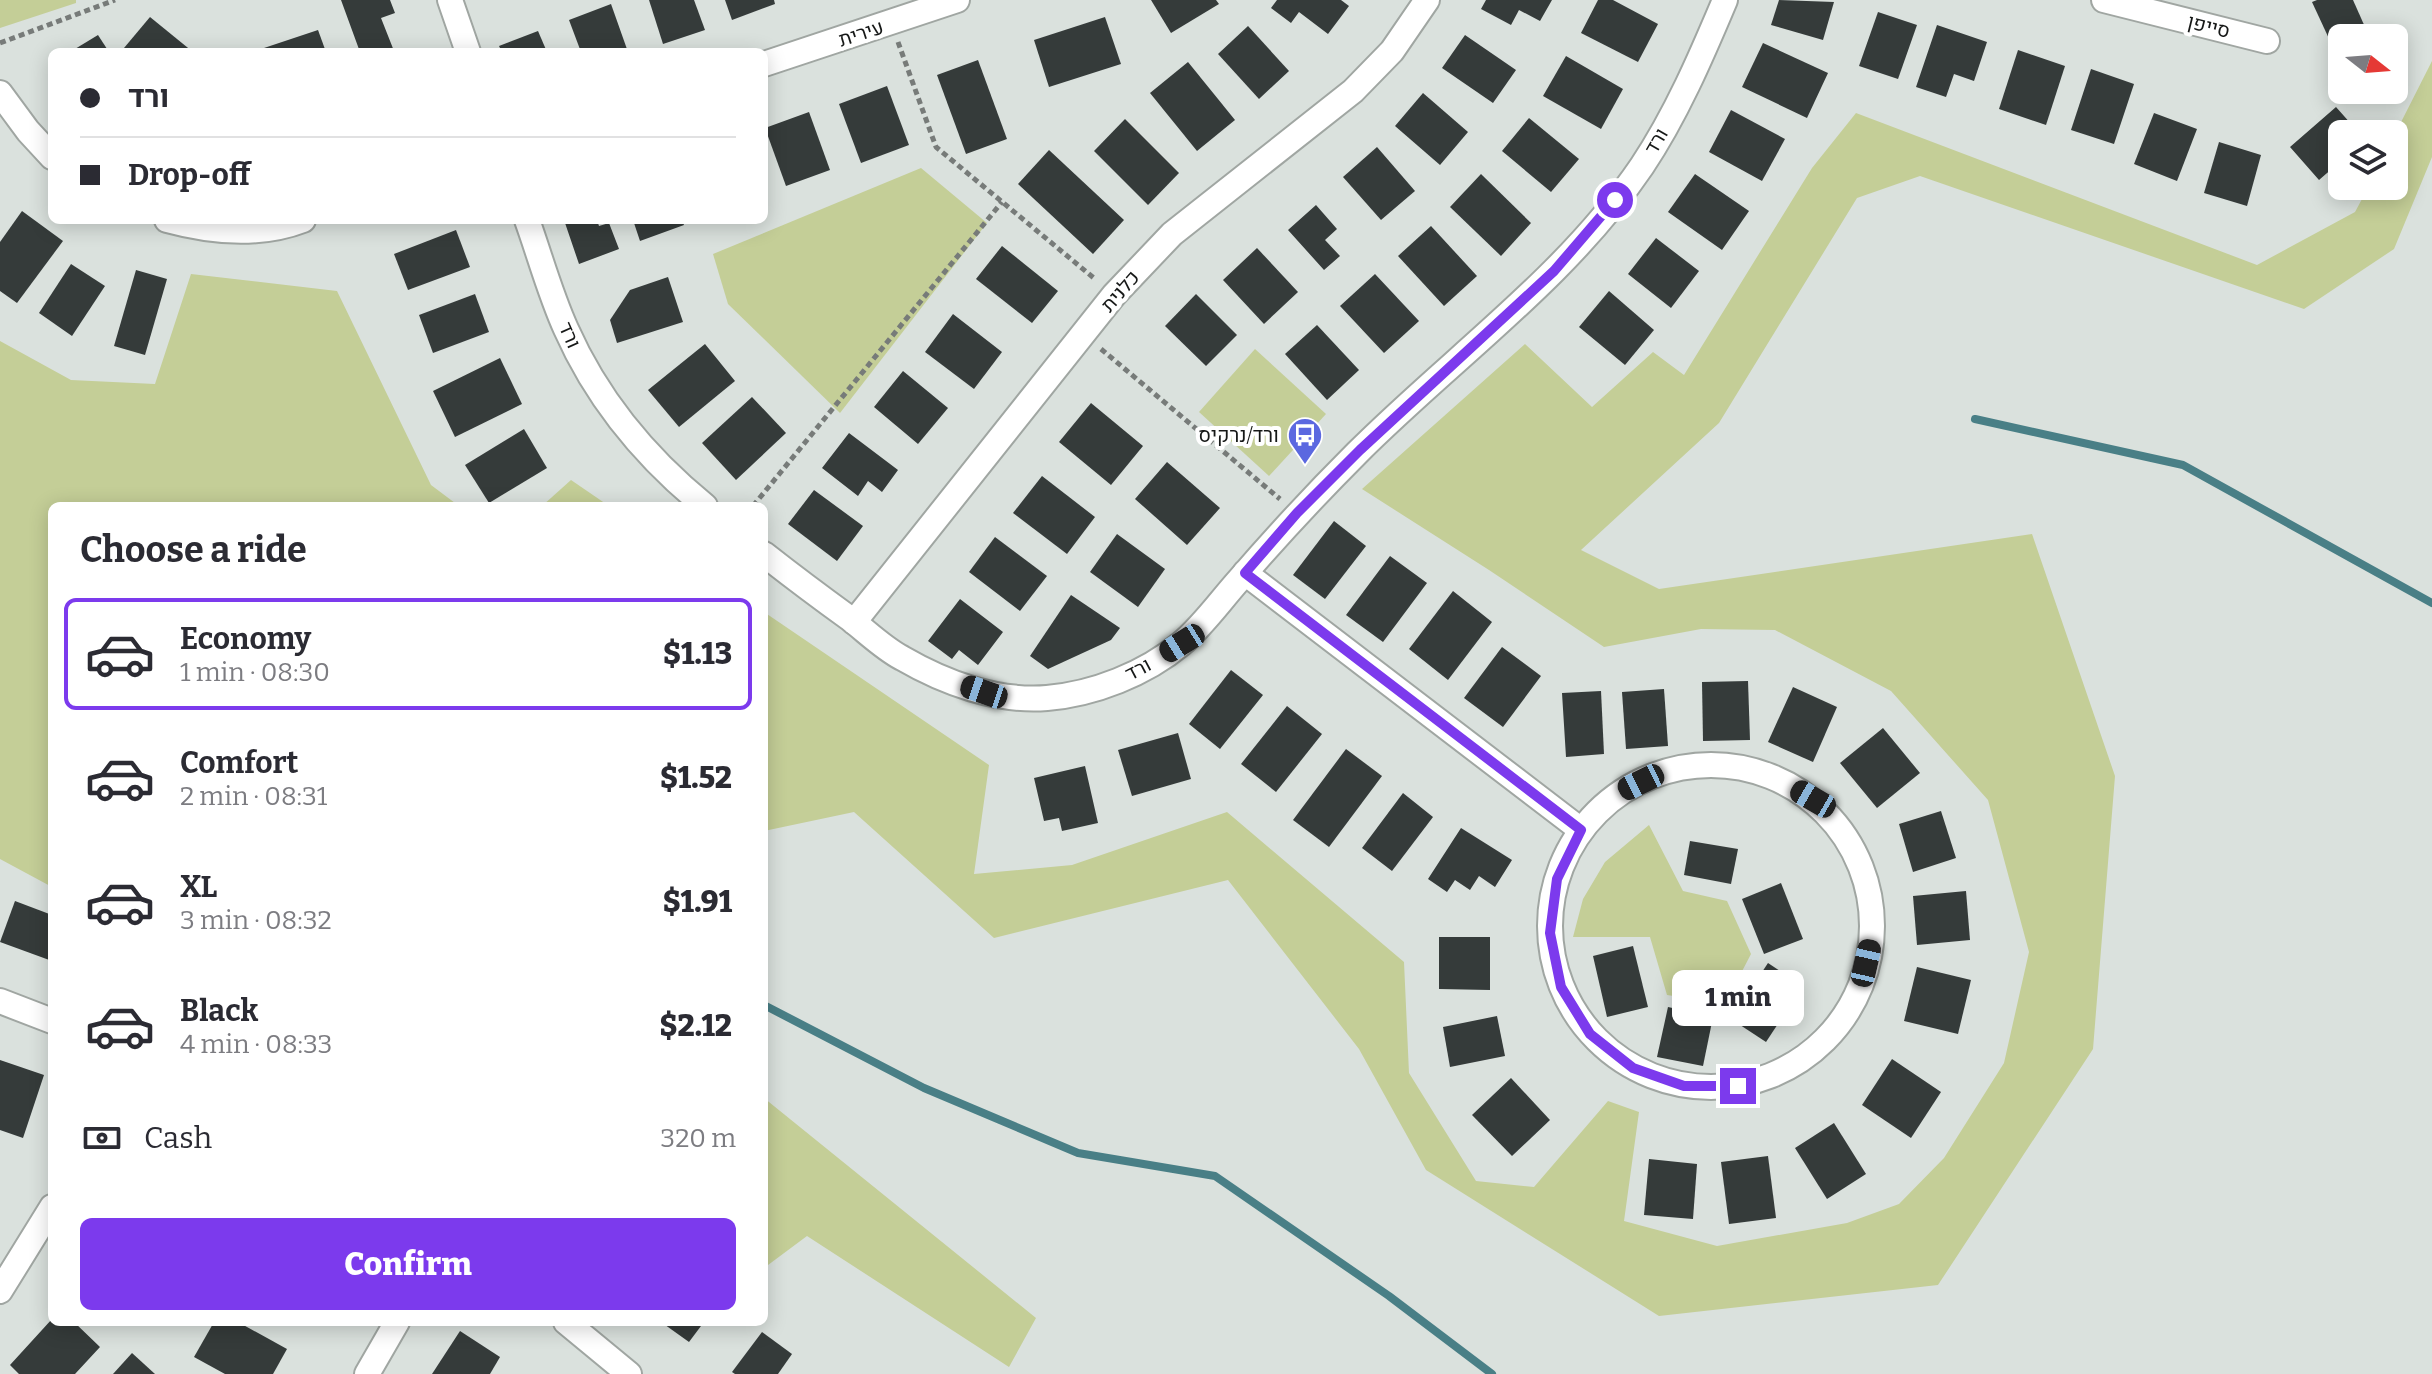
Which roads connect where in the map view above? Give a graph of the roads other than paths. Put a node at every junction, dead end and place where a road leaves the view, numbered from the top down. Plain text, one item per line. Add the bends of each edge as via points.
1 (450, 0) edge
2 (957, 0) edge
3 (1427, 0) edge
4 (1725, 0) edge
5 (2104, 0) edge
6 (2267, 41) dead end
7 (467, 48) edge
8 (768, 63) edge
9 (0, 93) edge
10 (48, 153) edge
11 (187, 224) edge
12 (284, 224) edge
13 (528, 224) edge
14 (701, 502) edge
15 (768, 557) edge
16 (1245, 573) junction
17 (854, 622) junction
18 (1581, 830) junction
19 (0, 1001) edge
20 (48, 1019) edge
21 (48, 1213) edge
22 (0, 1291) edge
23 (395, 1326) edge
24 (571, 1326) edge
25 (367, 1374) edge
26 (629, 1374) edge

1 - 7 street
2 - 8 street, עירית
3 - 17 street, כלנית via 1392,51 1353,91 1172,234 1114,295
4 - 16 street, ורד via 1675,110 1642,167 1601,217 1554,271 1360,450
5 - 6 street, סייפן
9 - 10 street
11 - 12 street via 251,231
13 - 14 street, ורד via 565,328 588,374 643,448
15 - 17 street, ורד
16 - 17 street, ורד via 1182,643 1150,664 1112,683 1046,698 984,692 946,679 900,657
16 - 18 street
18 - 18 street via 1557,879 1550,933 1561,987 1590,1034 1633,1068 1684,1086 1738,1086 1790,1067 1832,1033 1860,989 1872,938 1868,886 1847,838 1813,799 1767,773 1742,768 1716,764 1664,770 1618,793
19 - 20 street
21 - 22 street
23 - 25 street
24 - 26 street

